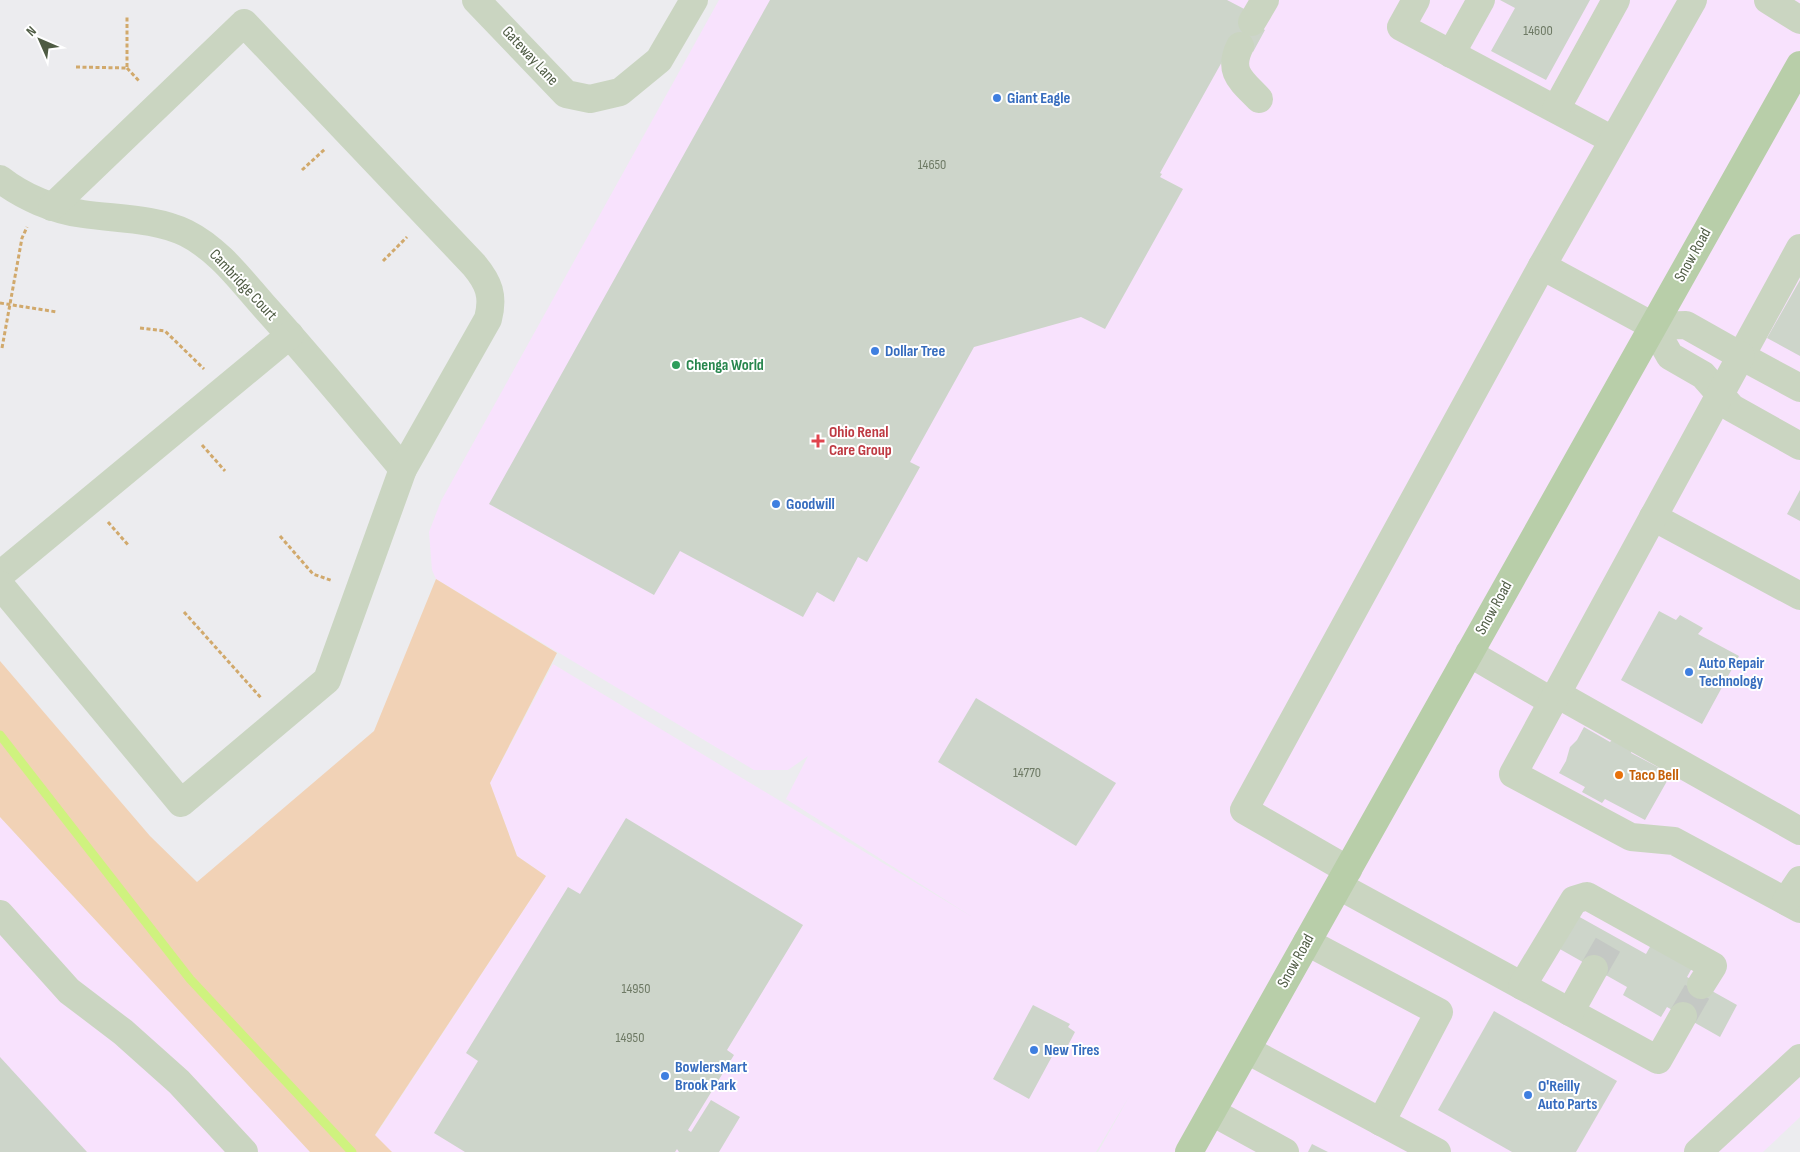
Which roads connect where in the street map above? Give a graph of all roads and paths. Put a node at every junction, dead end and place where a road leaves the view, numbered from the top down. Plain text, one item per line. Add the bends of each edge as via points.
1 (476, 0) edge
2 (694, 0) edge
3 (1416, 0) edge
4 (1481, 0) edge
5 (1616, 0) edge
6 (1693, 0) edge
7 (1768, 0) edge
8 (127, 15) dead end
9 (1800, 20) edge
10 (1252, 23) edge
11 (1451, 54) junction
12 (1800, 65) edge
13 (76, 67) dead end
14 (127, 68) junction
15 (131, 73) dead end
16 (1259, 99) dead end
17 (1556, 109) junction
18 (1613, 140) junction
19 (316, 157) dead end
20 (302, 170) dead end
21 (0, 179) edge
22 (52, 207) junction
23 (22, 238) dead end
24 (401, 244) dead end
25 (1800, 248) edge
26 (383, 261) dead end
27 (1542, 266) junction
28 (0, 303) edge
29 (10, 303) junction
30 (57, 312) dead end
31 (1653, 326) junction
32 (140, 328) dead end
33 (290, 334) junction
34 (2, 348) dead end
35 (1741, 356) junction
36 (195, 359) dead end
37 (1800, 388) edge
38 (1720, 395) junction
39 (1797, 446) edge
40 (209, 453) dead end
41 (403, 468) junction
42 (225, 471) dead end
43 (1653, 517) junction
44 (116, 531) dead end
45 (280, 536) dead end
46 (129, 546) dead end
47 (0, 575) edge
48 (323, 578) dead end
49 (0, 585) edge
50 (1800, 596) edge
51 (184, 612) dead end
52 (1469, 654) junction
53 (1555, 698) junction
54 (280, 719) junction
55 (1800, 831) edge
56 (1343, 878) junction
57 (1795, 897) edge
58 (0, 914) edge
59 (1307, 942) junction
60 (1594, 969) tunnel mouth
61 (1702, 985) tunnel mouth
62 (1522, 986) junction
63 (1570, 1012) junction
64 (1683, 1016) tunnel mouth
65 (1247, 1050) junction
66 (1800, 1058) edge
67 (1212, 1112) junction
68 (1381, 1122) junction
69 (244, 1152) edge
70 (1189, 1152) edge
71 (1285, 1152) edge
72 (1437, 1152) edge
73 (1698, 1152) edge

1 - 2 street, Gateway Lane via 566,94 590,99 620,92 659,60
3 - 11 street via 1401,26
4 - 11 street
5 - 17 street
6 - 18 street
7 - 9 street
8 - 14 path
10 - 16 street via 1233,59 1246,85
11 - 17 street
12 - 31 main road, Snow Road
13 - 14 path
14 - 15 path
17 - 18 street
18 - 27 street
19 - 20 path
21 - 22 street, Cambridge Court
22 - 33 street, Cambridge Court via 81,214 140,220 185,232 226,264
22 - 41 street via 244,23 486,279 491,293 488,319
23 - 29 path
24 - 26 path
25 - 35 street
27 - 31 street
27 - 56 street via 1244,810
28 - 29 path
29 - 30 path
29 - 34 path
31 - 35 street via 1686,325
31 - 38 street via 1670,356 1704,375
31 - 52 main road, Snow Road
32 - 36 path via 165,331
33 - 41 street, Cambridge Court
33 - 47 street
35 - 37 street
35 - 38 street
38 - 39 street via 1732,408
38 - 43 street
40 - 42 path
41 - 54 street via 326,680
43 - 50 street
43 - 53 street
44 - 46 path
45 - 48 path via 313,574
49 - 54 street via 181,803
51 - 54 path
52 - 53 street
52 - 56 main road, Snow Road
53 - 55 street
53 - 57 street via 1513,774 1631,837 1674,841
56 - 59 main road, Snow Road
56 - 62 street
58 - 69 street via 69,991 123,1032 179,1082
59 - 65 main road, Snow Road
59 - 68 street via 1439,1012
60 - 63 street
61 - 62 street via 1713,966 1619,926 1587,896 1574,900
62 - 63 street
63 - 64 street via 1658,1060
65 - 67 main road, Snow Road
65 - 68 street
66 - 73 street
67 - 70 main road, Snow Road
67 - 71 street
68 - 72 street

